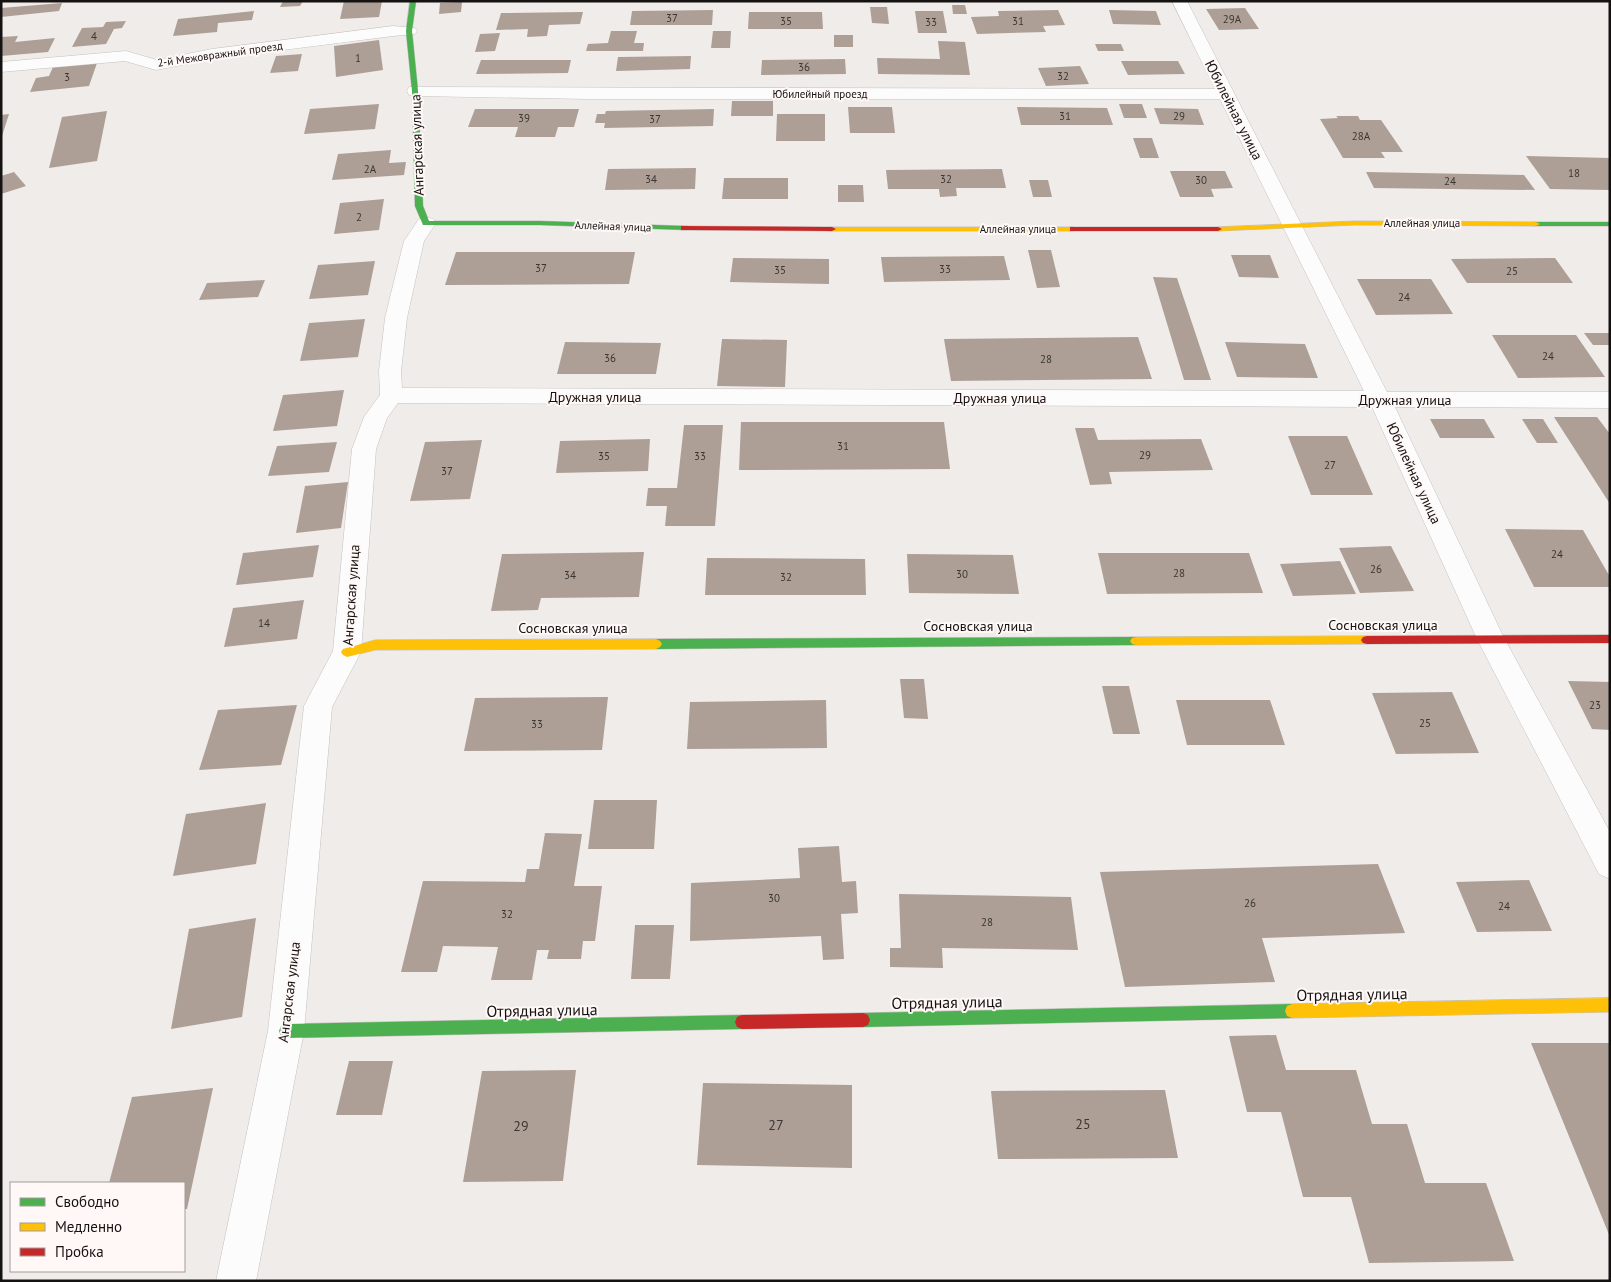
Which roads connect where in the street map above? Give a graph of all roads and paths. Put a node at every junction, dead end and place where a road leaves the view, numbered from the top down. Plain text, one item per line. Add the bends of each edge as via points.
1 (413, 1) edge
2 (1178, 1) edge
3 (409, 31) junction
4 (1, 67) edge
5 (415, 91) junction
6 (1225, 94) junction
7 (426, 223) junction
8 (1610, 224) edge
9 (1294, 227) junction
10 (391, 395) junction
11 (1380, 400) junction
12 (1610, 400) edge
13 (1491, 639) junction
14 (1610, 639) edge
15 (347, 652) junction
16 (1610, 864) edge
17 (1610, 1005) edge
18 (286, 1031) junction
19 (236, 1281) edge

1 - 3 street, Ангарская улица
2 - 6 street, Юбилейная улица
3 - 4 street, 2-й Межовражный проезд via 212,54 156,65 126,56
3 - 5 street, Ангарская улица
5 - 6 street, Юбилейный проезд
5 - 7 street, Ангарская улица via 419,206
6 - 9 street, Юбилейная улица
7 - 9 street, Аллейная улица via 540,223 700,230 1248,230
7 - 10 street via 414,241 396,318 390,371
8 - 9 street, Аллейная улица via 1355,223
9 - 11 street, Юбилейная улица
10 - 11 street, Дружная улица
10 - 15 street, Ангарская улица via 376,417 364,449
11 - 12 street, Дружная улица
11 - 13 street, Юбилейная улица
13 - 14 street, Сосновская улица
13 - 15 street, Сосновская улица via 385,644
13 - 16 street, Юбилейная улица
15 - 18 street, Ангарская улица via 318,706
17 - 18 street, Отрядная улица
18 - 19 street, Ангарская улица

